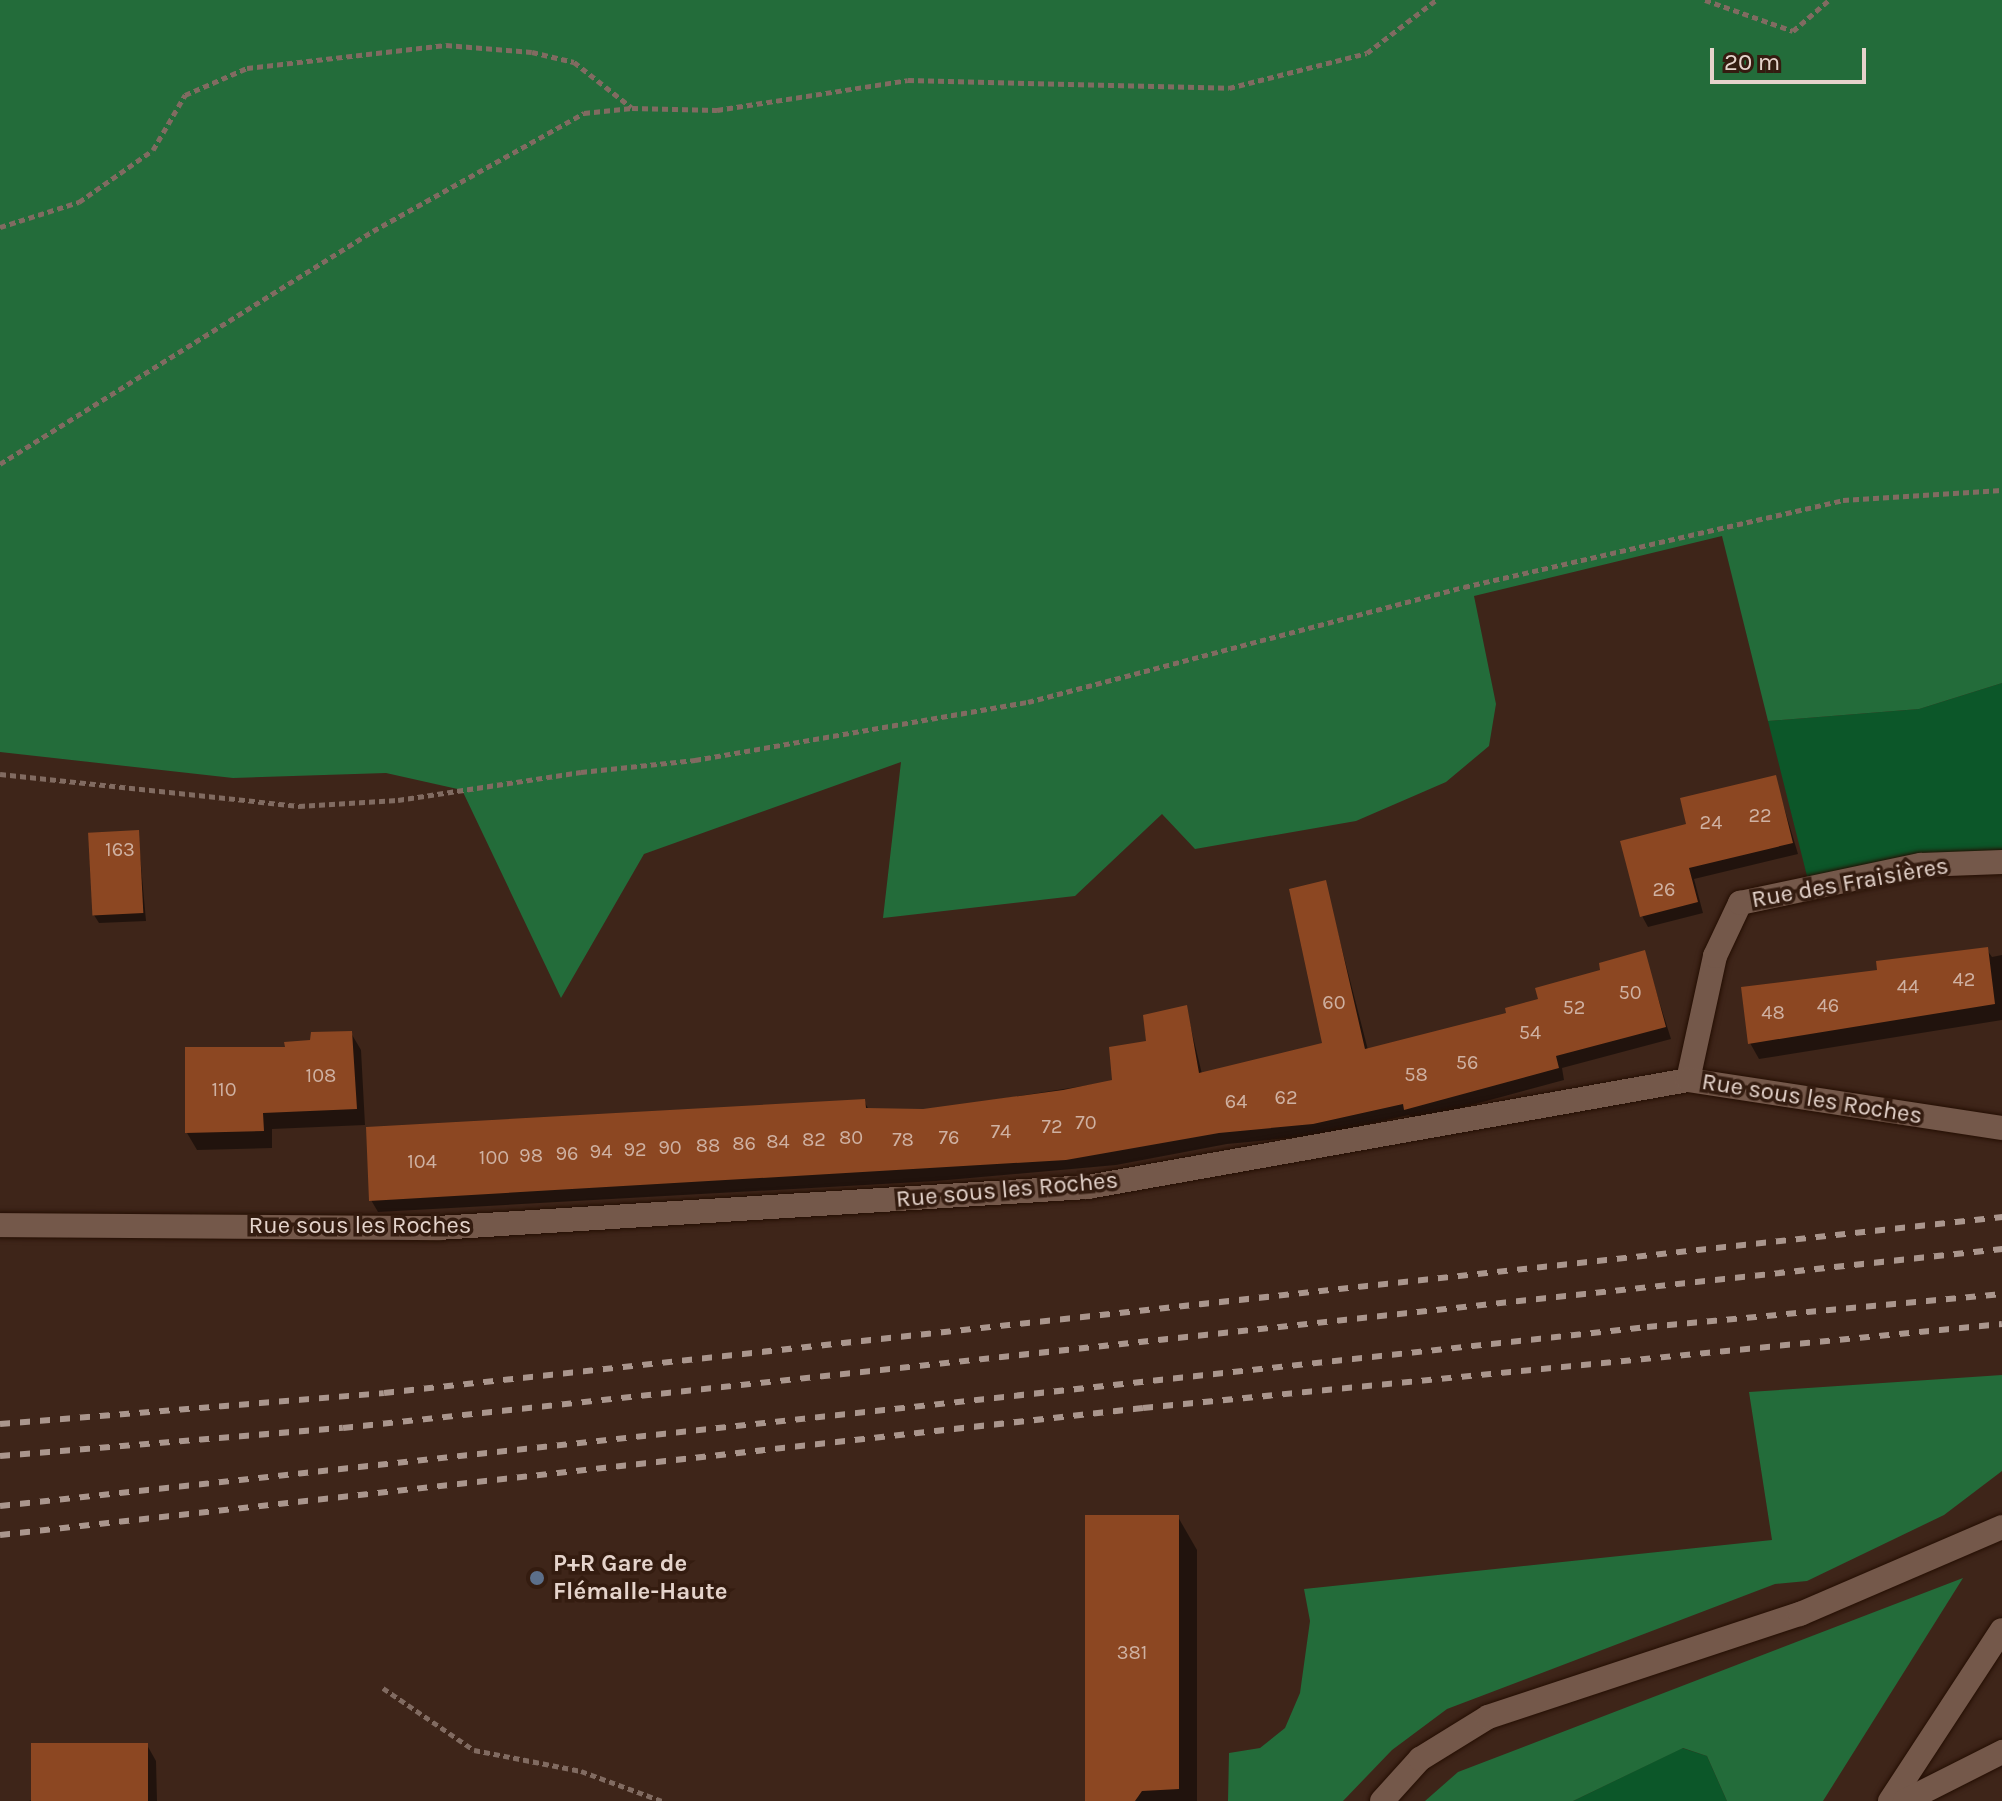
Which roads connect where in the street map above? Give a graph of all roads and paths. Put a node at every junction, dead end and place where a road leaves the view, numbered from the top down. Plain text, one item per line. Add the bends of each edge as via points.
1 (1436, 0) edge
2 (1705, 0) edge
3 (1829, 0) edge
4 (632, 108) junction
5 (0, 227) edge
6 (0, 464) edge
7 (2002, 490) edge
8 (0, 774) edge
9 (2002, 862) edge
10 (1688, 1080) junction
11 (2002, 1128) edge
12 (0, 1225) edge
13 (2002, 1527) edge
14 (2002, 1630) edge
15 (383, 1688) dead end
16 (2002, 1752) edge
17 (662, 1801) edge
18 (1382, 1801) edge
19 (1890, 1801) edge
20 (1905, 1801) edge

1 - 4 path via 1367,53 1229,88 908,80 717,110
2 - 3 path via 1793,31
4 - 5 path via 574,62 532,52 446,45 247,68 185,95 153,150 79,202
4 - 6 path via 584,113 373,231
7 - 8 path via 1843,500 1464,587 1028,702 695,760 398,800 299,806
9 - 10 street, Rue des Fraisières via 1921,865 1740,903 1715,956
10 - 11 street, Rue sous les Roches
10 - 12 street, Rue sous les Roches via 1088,1187 438,1228
13 - 18 street via 1800,1614 1488,1717 1420,1759
14 - 19 street
15 - 17 path via 474,1750 581,1771
16 - 20 street

